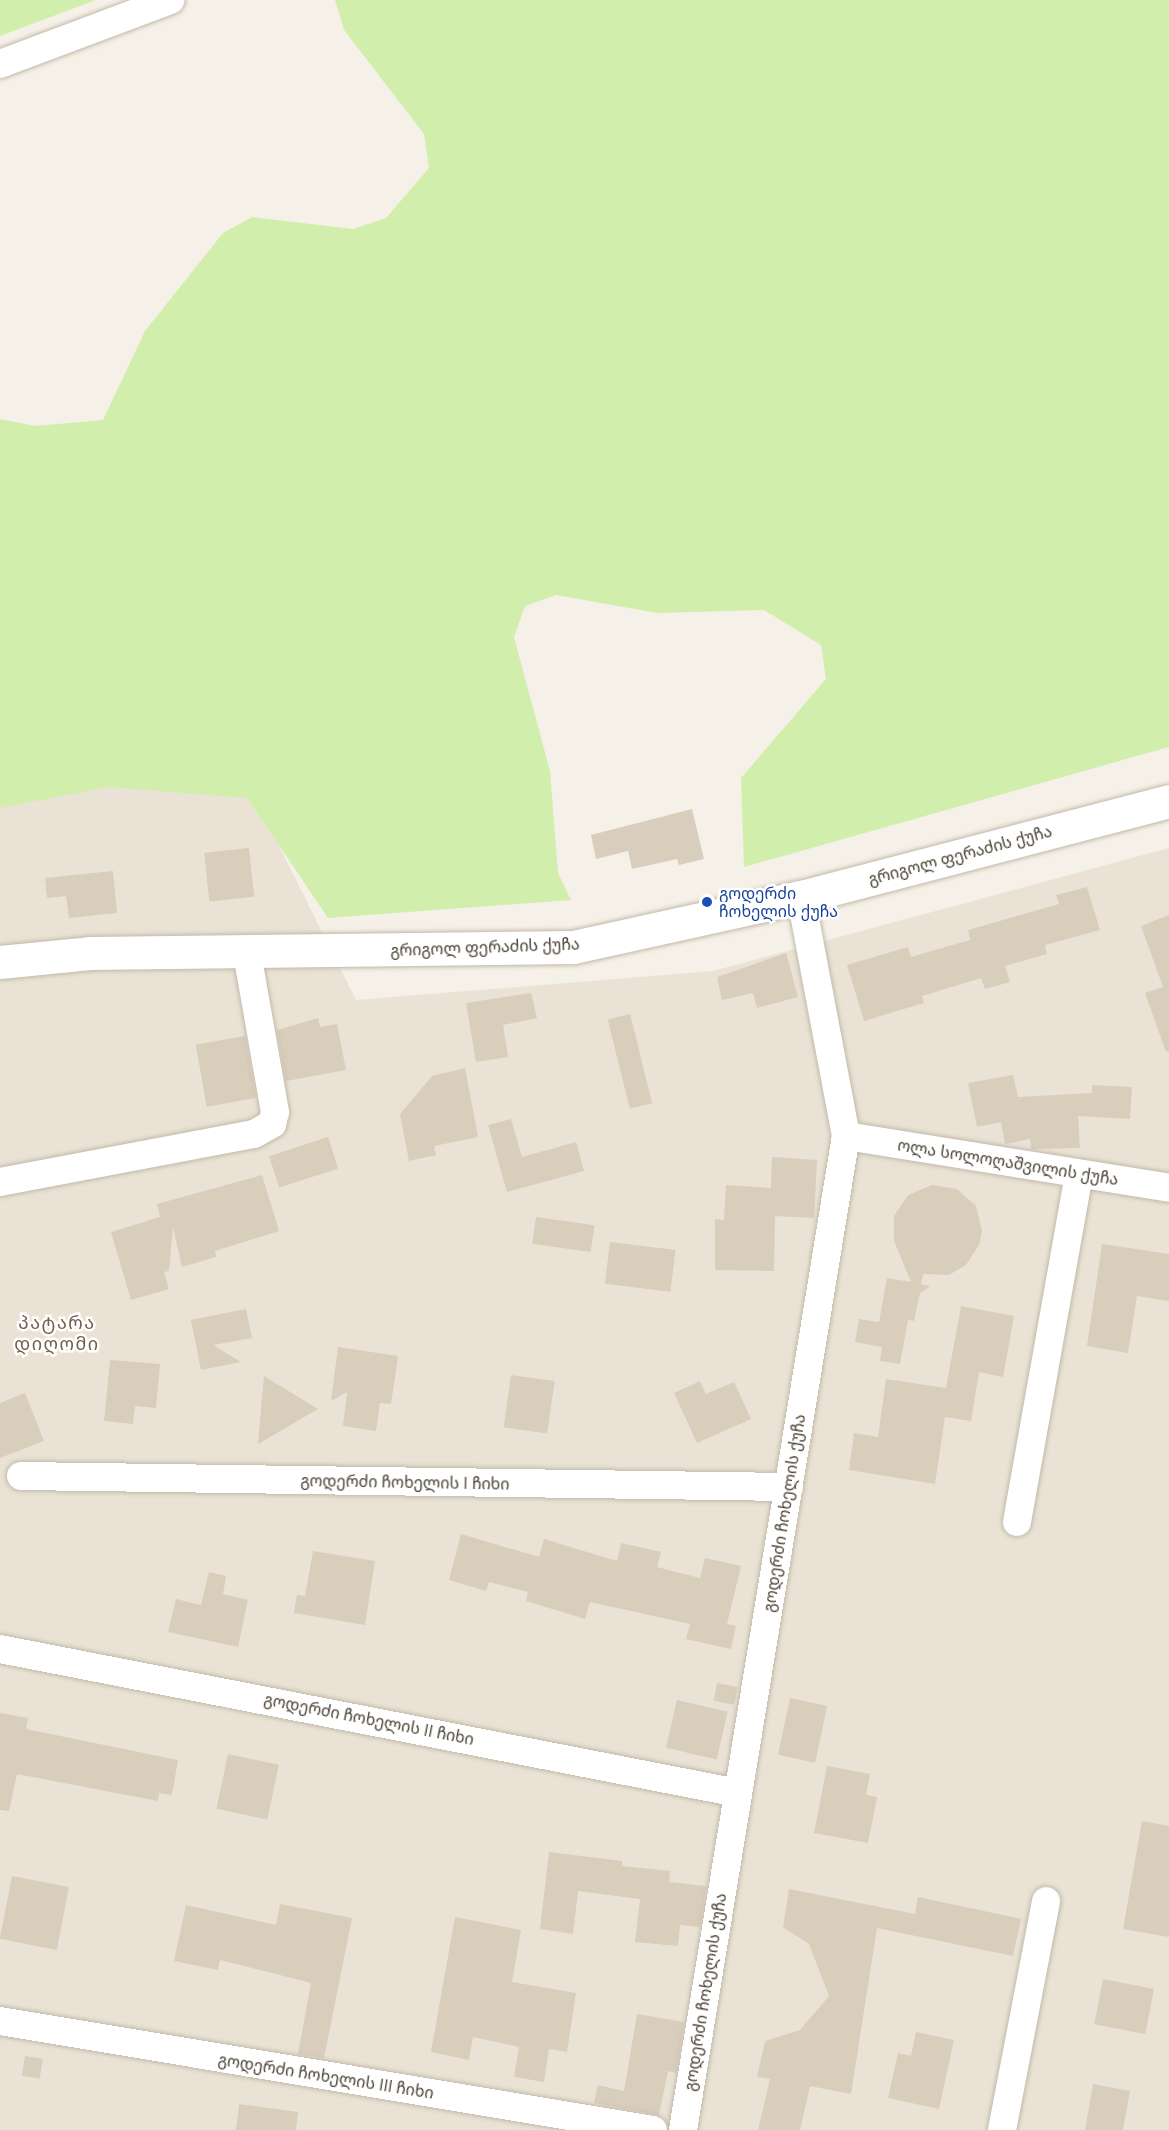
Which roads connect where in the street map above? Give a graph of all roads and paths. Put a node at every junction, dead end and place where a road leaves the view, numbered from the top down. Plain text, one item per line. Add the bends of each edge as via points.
1 (170, 0) edge
2 (0, 64) edge
3 (1169, 801) edge
4 (801, 897) junction
5 (248, 954) junction
6 (0, 962) edge
7 (846, 1136) junction
8 (1079, 1174) junction
9 (0, 1182) edge
10 (1169, 1188) edge
11 (21, 1476) dead end
12 (789, 1487) junction
13 (1017, 1522) dead end
14 (0, 1649) edge
15 (738, 1793) junction
16 (1046, 1901) dead end
17 (0, 2021) edge
18 (653, 2130) edge
19 (683, 2130) edge
20 (1002, 2130) edge

1 - 2 street
3 - 4 street, გრიგოლ ფერაძის ქუჩა
4 - 5 street, გრიგოლ ფერაძის ქუჩა via 573,947
4 - 7 street, გოდერძი ჩოხელის ქუჩა
5 - 6 street, გრიგოლ ფერაძის ქუჩა via 90,953
5 - 9 street via 275,1112 272,1124 254,1134
7 - 8 street, ოლა სოლოღაშვილის ქუჩა
7 - 12 street, გოდერძი ჩოხელის ქუჩა
8 - 10 street, ოლა სოლოღაშვილის ქუჩა
8 - 13 street
11 - 12 street, გოდერძი ჩოხელის I ჩიხი
12 - 15 street, გოდერძი ჩოხელის ქუჩა
14 - 15 street, გოდერძი ჩოხელის II ჩიხი
15 - 19 street, გოდერძი ჩოხელის ქუჩა
16 - 20 street
17 - 18 street, გოდერძი ჩოხელის III ჩიხი

